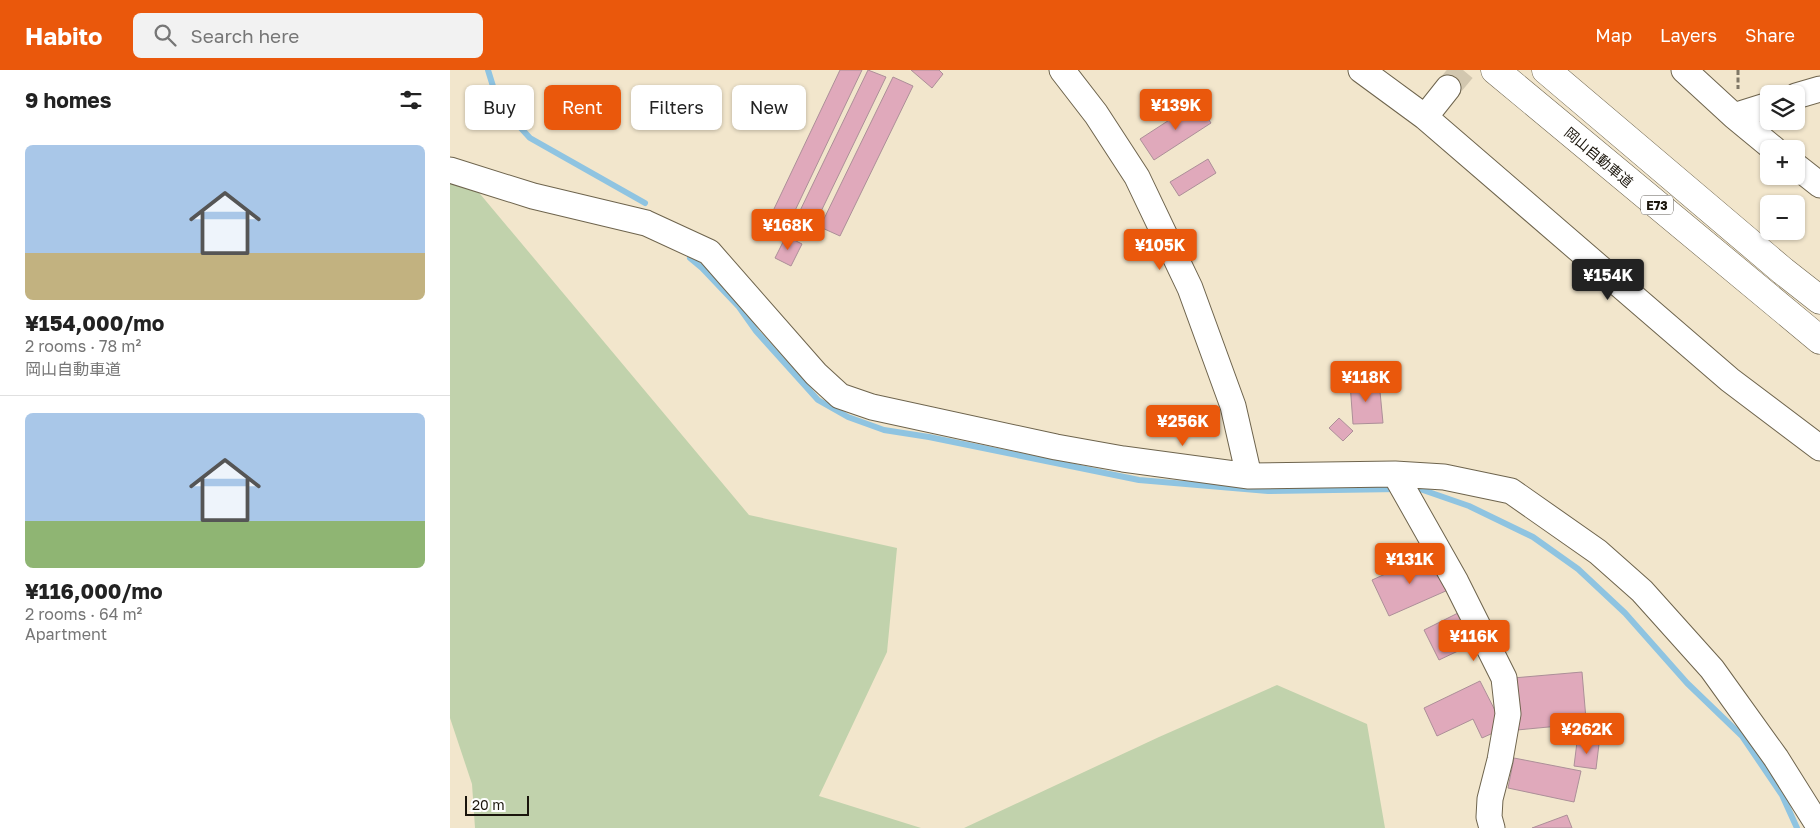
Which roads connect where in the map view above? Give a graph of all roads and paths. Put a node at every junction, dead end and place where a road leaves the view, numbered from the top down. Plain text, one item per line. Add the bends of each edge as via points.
1 (1062, 70) edge
2 (1361, 70) edge
3 (1495, 70) edge
4 (1546, 70) edge
5 (1569, 70) edge
6 (1684, 70) edge
7 (1448, 88) tunnel mouth
8 (1820, 89) edge
9 (1805, 93) edge
10 (1760, 108) edge
11 (1734, 116) junction
12 (1425, 117) junction
13 (1619, 132) junction
14 (1763, 140) edge
15 (450, 170) edge
16 (1805, 174) edge
17 (1820, 186) edge
18 (1820, 300) edge
19 (1820, 340) edge
20 (1820, 448) edge
21 (1249, 476) junction
22 (1401, 485) junction
23 (1492, 828) edge
24 (1820, 828) edge

1 - 21 street via 1096,114 1137,177 1190,288 1233,406
2 - 12 street
3 - 19 highway, 岡山自動車道 / E73
4 - 13 highway, E73
5 - 13 highway
6 - 11 street
7 - 12 street
8 - 9 street
10 - 11 street
11 - 14 street
12 - 20 street via 1730,380
13 - 18 highway, E73
15 - 21 street via 533,196 646,223 709,252 816,374 840,396 872,407 1056,447
16 - 17 street
21 - 22 street
22 - 23 street via 1456,582 1504,678 1508,714 1490,799
22 - 24 street via 1444,477 1511,491 1598,552 1642,591 1712,669 1776,758

